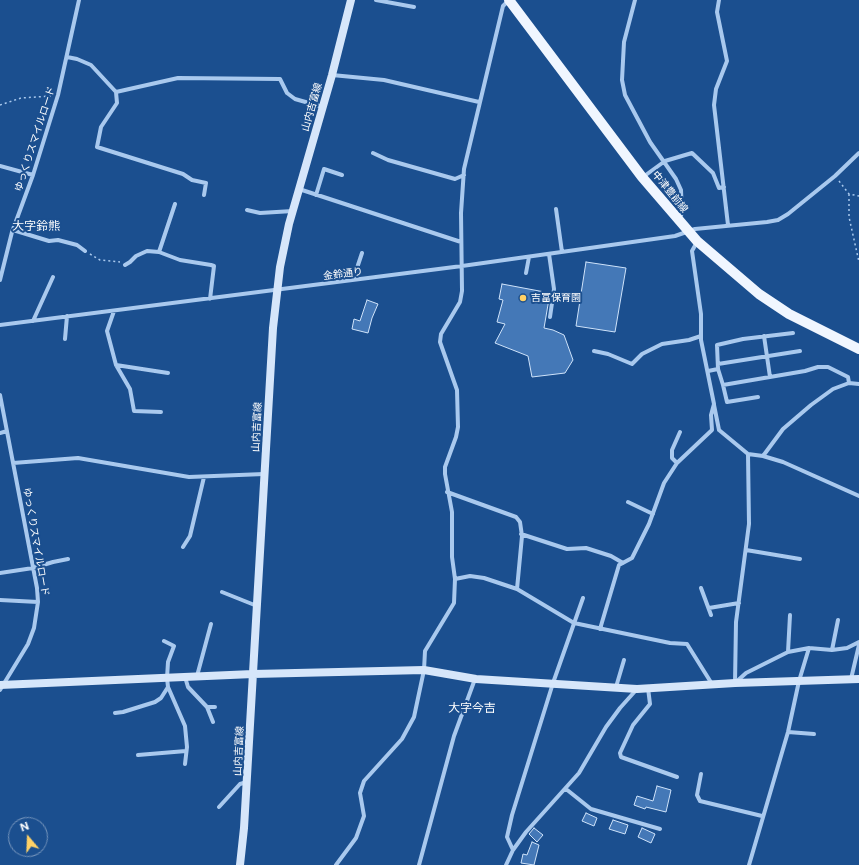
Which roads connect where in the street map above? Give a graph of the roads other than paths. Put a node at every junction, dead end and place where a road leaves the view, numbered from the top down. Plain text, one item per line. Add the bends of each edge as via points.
1 (79, 0) edge
2 (351, 0) edge
3 (376, 0) edge
4 (509, 0) edge
5 (635, 0) edge
6 (719, 0) edge
7 (414, 7) dead end
8 (67, 57) junction
9 (332, 75) junction
10 (116, 92) junction
11 (479, 102) junction
12 (323, 107) junction
13 (372, 153) dead end
14 (859, 153) edge
15 (665, 161) junction
16 (0, 166) edge
17 (33, 175) junction
18 (342, 175) dead end
19 (464, 176) junction
20 (642, 177) junction
21 (724, 186) junction
22 (299, 189) junction
23 (204, 195) dead end
24 (316, 195) junction
25 (175, 204) dead end
26 (556, 209) dead end
27 (247, 210) dead end
28 (293, 211) junction
29 (678, 221) junction
30 (728, 225) junction
31 (13, 230) junction
32 (688, 232) junction
33 (697, 241) junction
34 (461, 242) junction
35 (85, 251) road end
36 (159, 252) junction
37 (562, 252) junction
38 (362, 253) dead end
39 (549, 254) junction
40 (528, 257) junction
41 (125, 265) road end
42 (462, 266) junction
43 (526, 273) dead end
44 (53, 277) dead end
45 (0, 280) edge
46 (353, 280) junction
47 (277, 290) junction
48 (210, 299) junction
49 (114, 311) junction
50 (67, 316) junction
51 (550, 316) dead end
52 (33, 321) junction
53 (0, 325) edge
54 (793, 333) dead end
55 (701, 336) junction
56 (764, 336) junction
57 (65, 339) dead end
58 (859, 349) edge
59 (800, 351) dead end
60 (594, 352) dead end
61 (767, 357) junction
62 (116, 365) junction
63 (718, 366) junction
64 (708, 370) junction
65 (168, 373) dead end
66 (770, 377) junction
67 (849, 383) junction
68 (859, 384) edge
69 (723, 385) junction
70 (0, 396) edge
71 (758, 397) dead end
72 (714, 404) junction
73 (161, 412) dead end
74 (7, 431) junction
75 (680, 432) dead end
76 (0, 433) edge
77 (748, 454) junction
78 (763, 456) junction
79 (13, 462) junction
80 (677, 463) junction
81 (265, 474) junction
82 (204, 477) junction
83 (447, 492) junction
84 (859, 496) edge
85 (628, 502) dead end
86 (653, 514) junction
87 (521, 534) junction
88 (183, 547) dead end
89 (746, 550) junction
90 (68, 559) dead end
91 (800, 559) dead end
92 (623, 562) junction
93 (33, 568) junction
94 (0, 572) edge
95 (455, 579) junction
96 (701, 588) dead end
97 (517, 589) junction
98 (222, 592) dead end
99 (583, 598) dead end
100 (0, 600) edge
101 (38, 602) junction
102 (739, 603) junction
103 (257, 606) junction
104 (709, 608) junction
105 (711, 614) dead end
106 (790, 615) dead end
107 (838, 620) dead end
108 (574, 623) junction
109 (211, 624) dead end
110 (600, 629) junction
111 (164, 641) dead end
112 (859, 643) edge
113 (809, 648) junction
114 (832, 650) junction
115 (788, 652) junction
116 (624, 660) dead end
117 (424, 670) junction
118 (253, 674) junction
119 (197, 676) junction
120 (184, 677) junction
121 (167, 678) junction
122 (476, 679) junction
123 (855, 679) edge
124 (799, 681) junction
125 (553, 683) junction
126 (734, 683) junction
127 (712, 684) junction
128 (1, 686) edge
129 (168, 687) junction
130 (616, 687) junction
131 (637, 688) junction
132 (648, 688) junction
133 (207, 707) junction
134 (215, 707) dead end
135 (115, 712) dead end
136 (213, 722) dead end
137 (788, 732) junction
138 (814, 734) dead end
139 (186, 751) junction
140 (138, 756) dead end
141 (185, 764) dead end
142 (701, 774) dead end
143 (677, 777) dead end
144 (247, 782) junction
145 (566, 789) junction
146 (219, 807) dead end
147 (762, 816) junction
148 (660, 829) dead end
149 (513, 850) junction
150 (240, 865) edge
151 (336, 865) edge
152 (419, 865) edge
153 (506, 865) edge
154 (749, 865) edge

1 - 8 street, ゆっくりスマイルロード
2 - 9 main road, 山内吉富線
3 - 7 street
4 - 11 street via 502,6
4 - 20 main road, 中津豊前線
5 - 15 street via 624,42 622,80 625,95 650,142
6 - 21 street via 717,12 727,61 716,89 714,105
8 - 10 street via 91,65
8 - 17 street, ゆっくりスマイルロード
9 - 11 street via 384,80
9 - 12 main road, 山内吉富線
10 - 12 street via 178,78 280,78 287,92 295,98
10 - 23 street via 117,103 100,127 97,147 206,183
11 - 19 street
12 - 22 main road, 山内吉富線
13 - 19 street via 455,179
14 - 30 street, 金鈴通り via 835,176 778,220
15 - 20 street
15 - 21 street via 692,153 713,173 719,188
15 - 29 street via 681,190 682,213
16 - 17 street
17 - 31 street, ゆっくりスマイルロード
18 - 24 street via 324,169
19 - 34 street
20 - 29 main road, 中津豊前線
21 - 30 street
22 - 24 street
22 - 28 main road, 山内吉富線
24 - 34 street
25 - 36 street
26 - 37 street
27 - 28 street via 260,213
28 - 47 main road, 山内吉富線
29 - 32 main road, 中津豊前線
30 - 32 street, 金鈴通り
31 - 35 street via 50,241 58,240 77,245
31 - 45 street, ゆっくりスマイルロード
32 - 33 main road, 中津豊前線
32 - 37 street, 金鈴通り
33 - 55 street via 692,251 701,314
33 - 58 main road, 中津豊前線 via 759,294 789,314
34 - 42 street
36 - 41 street via 141,253
36 - 48 street via 180,260 214,266
37 - 39 street, 金鈴通り
38 - 46 street
39 - 40 street, 金鈴通り
39 - 51 street via 554,289
40 - 42 street, 金鈴通り
40 - 43 street
42 - 46 street, 金鈴通り
42 - 83 street via 460,302 443,329 440,342 457,390 458,404 456,437 445,467
44 - 52 street
46 - 47 street, 金鈴通り
47 - 48 street, 金鈴通り
47 - 81 main road, 山内吉富線
48 - 49 street, 金鈴通り
49 - 50 street, 金鈴通り
49 - 62 street via 107,331
50 - 52 street, 金鈴通り
50 - 57 street
52 - 53 street, 金鈴通り
54 - 56 street
55 - 60 street via 662,344 642,354 632,364 608,354
55 - 64 street
56 - 61 street
56 - 63 street via 717,345
59 - 61 street
61 - 63 street
61 - 66 street
62 - 65 street
62 - 73 street via 130,388 134,410
63 - 64 street
63 - 69 street
64 - 72 street
66 - 67 street via 818,367 828,368 848,377
66 - 69 street
67 - 68 street
67 - 78 street via 834,389 799,414 783,429
69 - 71 street via 727,402
70 - 74 street, ゆっくりスマイルロード
72 - 77 street via 719,430
72 - 80 street via 711,414 712,430
74 - 76 street
74 - 79 street, ゆっくりスマイルロード
75 - 80 street via 672,450 672,458
77 - 78 street
77 - 89 street via 750,506
78 - 84 street via 783,462
79 - 82 street via 78,458 189,477
79 - 93 street, ゆっくりスマイルロード
80 - 86 street via 664,483
81 - 82 street
81 - 103 main road, 山内吉富線
82 - 88 street via 190,536
83 - 87 street via 516,517 520,522
83 - 95 street via 452,512 452,557
85 - 86 street
86 - 92 street via 632,558
87 - 92 street via 567,548 586,548
87 - 97 street
89 - 91 street
89 - 102 street
90 - 93 street
92 - 110 street via 619,565
93 - 94 street
93 - 101 street, ゆっくりスマイルロード
95 - 97 street via 470,576 484,578
95 - 117 street via 454,603 425,651
96 - 104 street
97 - 108 street
98 - 103 street
99 - 108 street
100 - 101 street
101 - 128 street, ゆっくりスマイルロード via 34,628 28,644
102 - 104 street
102 - 126 street
103 - 118 main road, 山内吉富線
104 - 105 street
106 - 115 street
107 - 114 street
108 - 110 street
108 - 125 street
109 - 119 street
110 - 127 street via 687,644
111 - 121 street via 174,646 168,662
112 - 114 street
112 - 123 street
113 - 114 street
113 - 115 street
113 - 124 street
115 - 126 street via 746,673
116 - 130 street
117 - 118 main road
117 - 122 main road
117 - 151 street via 414,717 402,739 364,781 360,793 364,816 356,838
118 - 119 main road
118 - 144 main road, 山内吉富線
119 - 120 main road
120 - 121 main road
120 - 133 street via 188,687
121 - 128 main road
121 - 129 street
122 - 125 main road
122 - 152 street via 454,736
123 - 124 main road
124 - 126 main road
124 - 137 street
125 - 130 main road
125 - 149 street via 512,815 507,837
126 - 127 main road
127 - 132 main road
129 - 135 street via 155,702
129 - 139 street via 184,726
130 - 131 main road
131 - 132 main road
131 - 145 street via 620,708
132 - 143 street via 650,704 633,725 620,753 621,757
133 - 134 street
133 - 136 street
137 - 138 street
137 - 147 street
139 - 140 street
139 - 141 street
142 - 147 street via 697,795 700,800
144 - 146 street via 240,784
144 - 150 main road, 山内吉富線
145 - 148 street via 591,809
145 - 149 street
147 - 154 street
149 - 153 street

